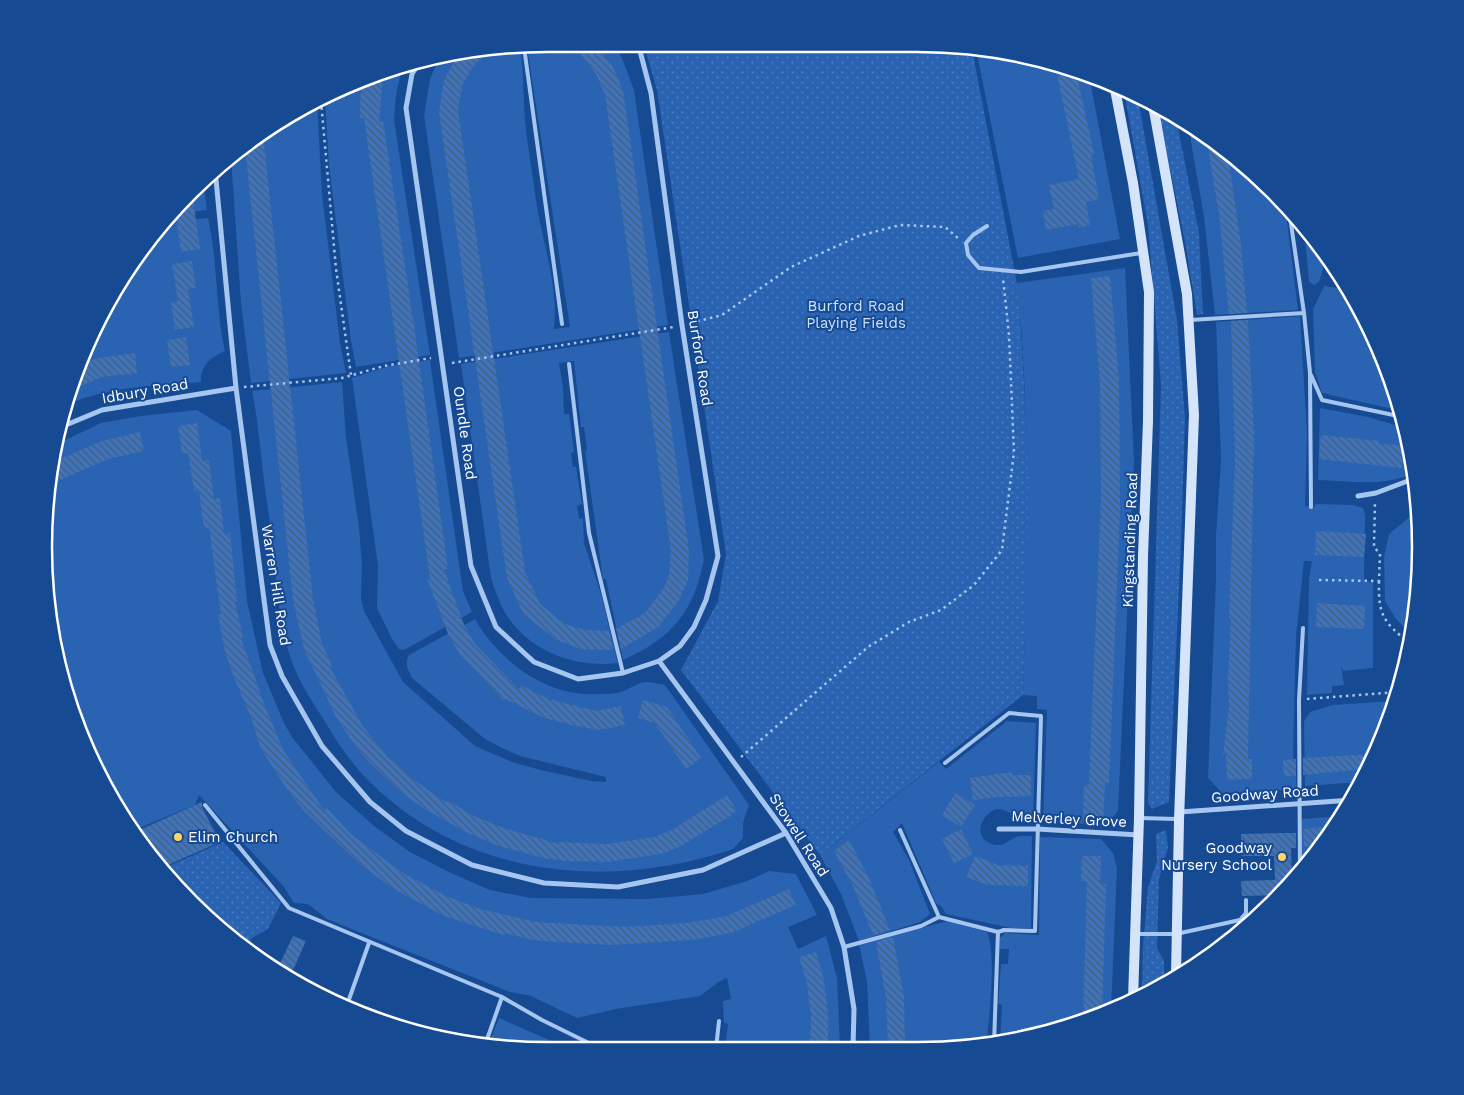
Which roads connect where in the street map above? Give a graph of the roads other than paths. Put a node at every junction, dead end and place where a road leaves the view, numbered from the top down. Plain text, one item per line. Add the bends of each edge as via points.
1 (640, 52) edge
2 (525, 53) edge
3 (414, 71) edge
4 (1116, 95) edge
5 (1155, 114) edge
6 (216, 180) edge
7 (1292, 225) edge
8 (987, 226) dead end
9 (1144, 253) junction
10 (1304, 313) junction
11 (1190, 320) junction
12 (562, 324) dead end
13 (568, 364) dead end
14 (1310, 373) junction
15 (236, 388) junction
16 (1394, 415) edge
17 (68, 424) edge
18 (1407, 481) edge
19 (1358, 496) dead end
20 (1310, 507) dead end
21 (1303, 628) dead end
22 (659, 661) junction
23 (623, 673) junction
24 (945, 763) dead end
25 (1341, 801) edge
26 (1301, 804) junction
27 (205, 805) dead end
28 (1180, 816) junction
29 (1140, 818) junction
30 (999, 829) dead end
31 (1037, 829) junction
32 (900, 830) dead end
33 (786, 833) junction
34 (1139, 835) junction
35 (1300, 860) edge
36 (1246, 900) dead end
37 (939, 917) junction
38 (998, 932) junction
39 (1135, 934) junction
40 (1176, 934) junction
41 (369, 943) junction
42 (844, 947) junction
43 (1176, 969) edge
44 (1133, 992) edge
45 (502, 997) junction
46 (349, 1000) edge
47 (719, 1021) dead end
48 (994, 1036) edge
49 (487, 1038) edge
50 (587, 1042) edge
51 (717, 1042) edge
52 (852, 1042) edge

1 - 22 street, Burford Road via 651,93 682,326 718,556 706,600 694,627 680,646
2 - 12 lane
3 - 23 street, Oundle Road via 406,108 471,566 496,627 534,662 578,679
4 - 9 main road, Kingstanding Road
5 - 11 main road
6 - 15 street, Warren Hill Road
7 - 10 lane
8 - 9 lane via 966,243 968,255 979,268 1021,272
9 - 29 main road, Kingstanding Road via 1148,292 1148,421
10 - 11 lane
10 - 14 lane
11 - 28 main road via 1194,415
13 - 23 lane via 589,533
14 - 16 lane via 1322,400
14 - 20 lane
15 - 17 street, Idbury Road via 110,408
15 - 33 street, Warren Hill Road via 270,645 282,676 322,746 377,808 406,831 472,866 544,883 618,887 703,870
18 - 19 street
21 - 26 lane via 1299,700
22 - 23 street, Oundle Road
22 - 33 street, Stowell Road
24 - 31 lane via 1009,713 1041,716
25 - 26 street, Goodway Road
26 - 28 street, Goodway Road
26 - 35 lane
27 - 41 lane via 289,908
28 - 29 lane
28 - 40 main road
29 - 34 main road, Kingstanding Road
30 - 31 street, Melverley Grove
31 - 34 street, Melverley Grove
31 - 38 lane via 1035,931
32 - 37 lane
33 - 42 street, Stowell Road via 831,908
34 - 39 main road, Kingstanding Road
36 - 40 lane via 1246,913 1240,920
37 - 38 lane
37 - 42 lane via 921,926
38 - 48 lane
39 - 40 lane
39 - 44 main road, Kingstanding Road
40 - 43 main road
41 - 45 lane
41 - 46 lane
42 - 52 street, Stowell Road via 854,1008
45 - 49 lane
45 - 50 lane
47 - 51 lane

